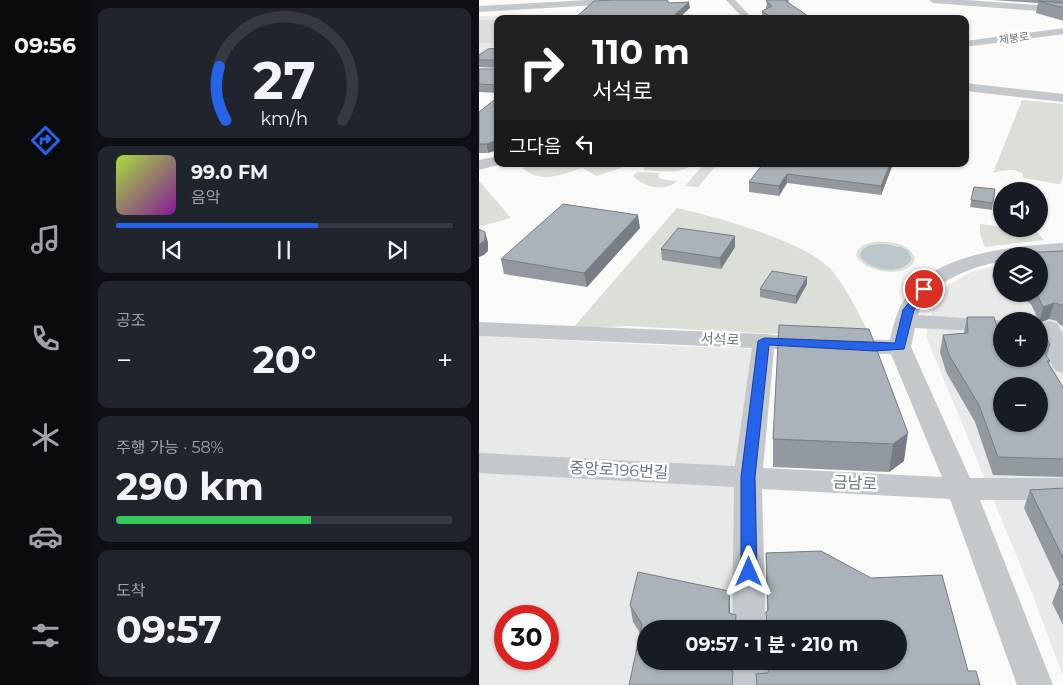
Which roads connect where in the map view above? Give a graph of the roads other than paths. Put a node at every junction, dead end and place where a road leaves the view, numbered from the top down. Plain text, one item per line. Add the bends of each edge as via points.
1 (632, 0) edge
2 (730, 0) edge
3 (935, 0) edge
4 (1007, 3) edge
5 (479, 9) edge
6 (1063, 10) edge
7 (745, 15) edge
8 (1063, 31) edge
9 (969, 43) edge
10 (969, 87) edge
11 (1063, 98) edge
12 (1063, 249) edge
13 (993, 327) edge
14 (1051, 328) edge
15 (479, 329) edge
16 (903, 334) junction
17 (764, 341) junction
18 (1063, 366) edge
19 (485, 463) edge
20 (748, 477) junction
21 (961, 489) junction
22 (1063, 489) edge
23 (749, 620) edge
24 (749, 670) edge
25 (749, 685) edge
26 (1035, 685) edge

1 - 5 street
2 - 7 street
3 - 4 street
4 - 6 street
8 - 9 street, 제봉로
10 - 11 street
12 - 16 street via 986,258 954,270 924,289 909,310
13 - 16 street
14 - 18 street
15 - 17 street, 서석로
16 - 17 street, 서석로 via 875,347
16 - 21 street
17 - 20 street
19 - 20 street, 중앙로196번길
20 - 21 street, 금남로
20 - 23 street
21 - 22 street, 금남로
21 - 26 street
24 - 25 street

